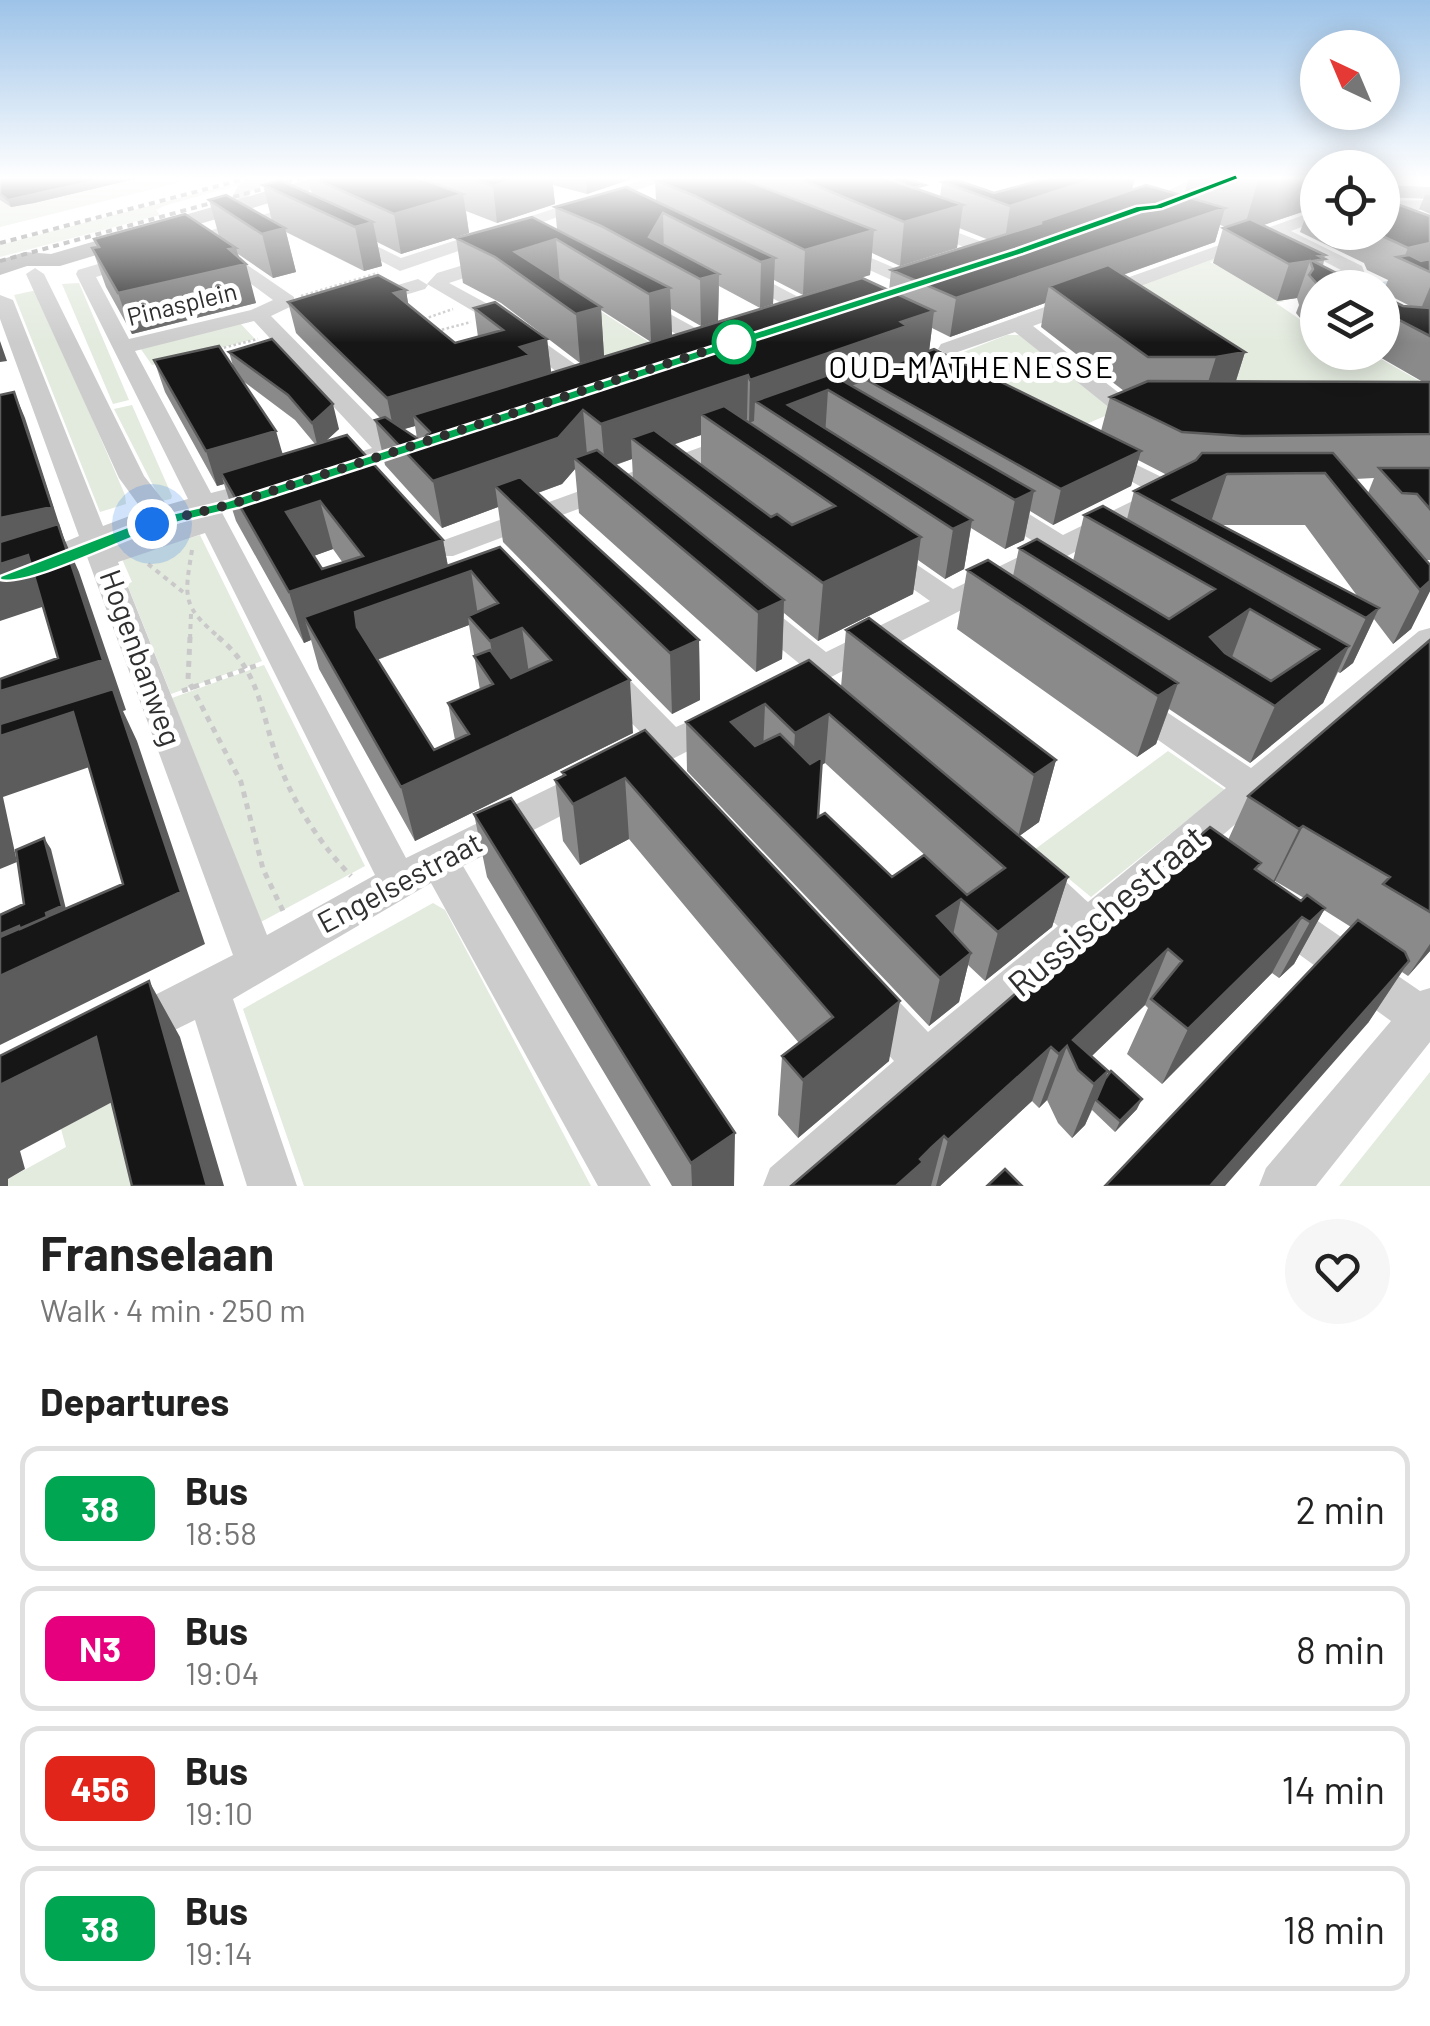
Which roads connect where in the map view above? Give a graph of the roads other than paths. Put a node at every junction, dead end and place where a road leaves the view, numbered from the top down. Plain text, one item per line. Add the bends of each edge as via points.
1 (140, 232) edge
2 (149, 232) edge
3 (223, 232) edge
4 (334, 232) edge
5 (495, 232) edge
6 (504, 232) edge
7 (948, 232) edge
8 (1217, 232) edge
9 (1269, 232) edge
10 (1281, 232) edge
11 (499, 234) junction
12 (198, 240) junction
13 (818, 240) edge
14 (1242, 241) junction
15 (527, 252) edge
16 (1271, 257) edge
17 (721, 262) edge
18 (42, 264) junction
19 (968, 268) edge
20 (1356, 270) edge
21 (427, 283) junction
22 (2, 289) edge
23 (621, 292) edge
24 (885, 294) edge
25 (1100, 294) junction
26 (348, 307) edge
27 (258, 314) junction
28 (1132, 315) edge
29 (794, 322) edge
30 (1018, 324) junction
31 (740, 340) edge
32 (120, 348) junction
33 (715, 348) junction
34 (680, 359) edge
35 (970, 387) edge
36 (564, 396) edge
37 (1100, 426) edge
38 (761, 432) edge
39 (442, 435) edge
40 (1072, 440) edge
41 (726, 445) junction
42 (389, 451) junction
43 (361, 460) junction
44 (759, 468) edge
45 (384, 486) edge
46 (963, 486) edge
47 (607, 490) junction
48 (1171, 492) junction
49 (1210, 492) edge
50 (636, 513) edge
51 (200, 517) junction
52 (150, 519) junction
53 (419, 524) edge
54 (855, 535) edge
55 (474, 538) junction
56 (1073, 542) junction
57 (106, 548) junction
58 (443, 550) junction
59 (1116, 558) edge
60 (500, 566) edge
61 (26, 568) edge
62 (467, 579) edge
63 (737, 596) edge
64 (960, 598) junction
65 (1000, 616) edge
66 (1426, 623) edge
67 (580, 648) edge
68 (321, 652) edge
69 (284, 661) junction
70 (817, 683) junction
71 (1110, 690) edge
72 (665, 763) junction
73 (1252, 787) junction
74 (1002, 853) edge
75 (439, 860) junction
76 (1215, 871) junction
77 (386, 887) junction
78 (1089, 927) junction
79 (256, 960) junction
80 (846, 976) edge
81 (208, 991) junction
82 (1426, 1013) edge
83 (87, 1054) edge
84 (926, 1064) junction
85 (272, 1186) edge
86 (626, 1186) edge
87 (788, 1186) edge
88 (1284, 1186) edge

1 - 18 main road
2 - 18 main road
3 - 12 street
4 - 11 street via 400,265
5 - 11 street
6 - 11 street
7 - 19 street via 1011,254
8 - 14 street
9 - 14 street
10 - 20 street
12 - 27 street, Pinasplein via 288,301
12 - 32 street via 85,274
13 - 24 street via 924,282
14 - 16 street
14 - 25 street
15 - 21 street
17 - 29 street via 827,312
18 - 22 main road
18 - 52 street
21 - 26 street
21 - 36 street via 481,308 601,384
22 - 57 street, Hogenbanweg
23 - 33 street
25 - 28 street
25 - 30 street
27 - 32 street, Pinasplein
27 - 42 street, Pinasplein via 283,329
30 - 35 street via 938,352
30 - 37 street via 1138,412
31 - 33 street
32 - 51 street
33 - 34 street
38 - 41 street
39 - 42 street
40 - 48 street
41 - 44 street
41 - 47 street
42 - 43 street
43 - 45 street
43 - 51 street
46 - 56 street
47 - 50 street
47 - 55 street
48 - 49 street, Engelsestraat
48 - 56 street, Engelsestraat
51 - 52 street
51 - 57 street
51 - 69 street
52 - 57 street
53 - 58 street
54 - 64 street
55 - 58 street
55 - 60 street
56 - 59 street
56 - 64 street, Engelsestraat
57 - 61 street
57 - 79 street, Hogenbanweg via 147,715
58 - 62 street
63 - 70 street
64 - 65 street
64 - 70 street, Engelsestraat
66 - 73 street, Russischestraat via 1337,691
67 - 72 street
68 - 69 street
69 - 77 street
70 - 72 street, Engelsestraat
71 - 73 street
72 - 75 street, Engelsestraat
73 - 76 street, Russischestraat
74 - 78 street
75 - 77 street, Engelsestraat
75 - 86 street
76 - 78 street, Russischestraat
76 - 82 street
77 - 79 street, Engelsestraat
78 - 84 street, Russischestraat
79 - 81 street, Engelsestraat
80 - 84 street
81 - 83 street, Engelsestraat
81 - 85 street
82 - 88 street
84 - 87 street, Russischestraat

